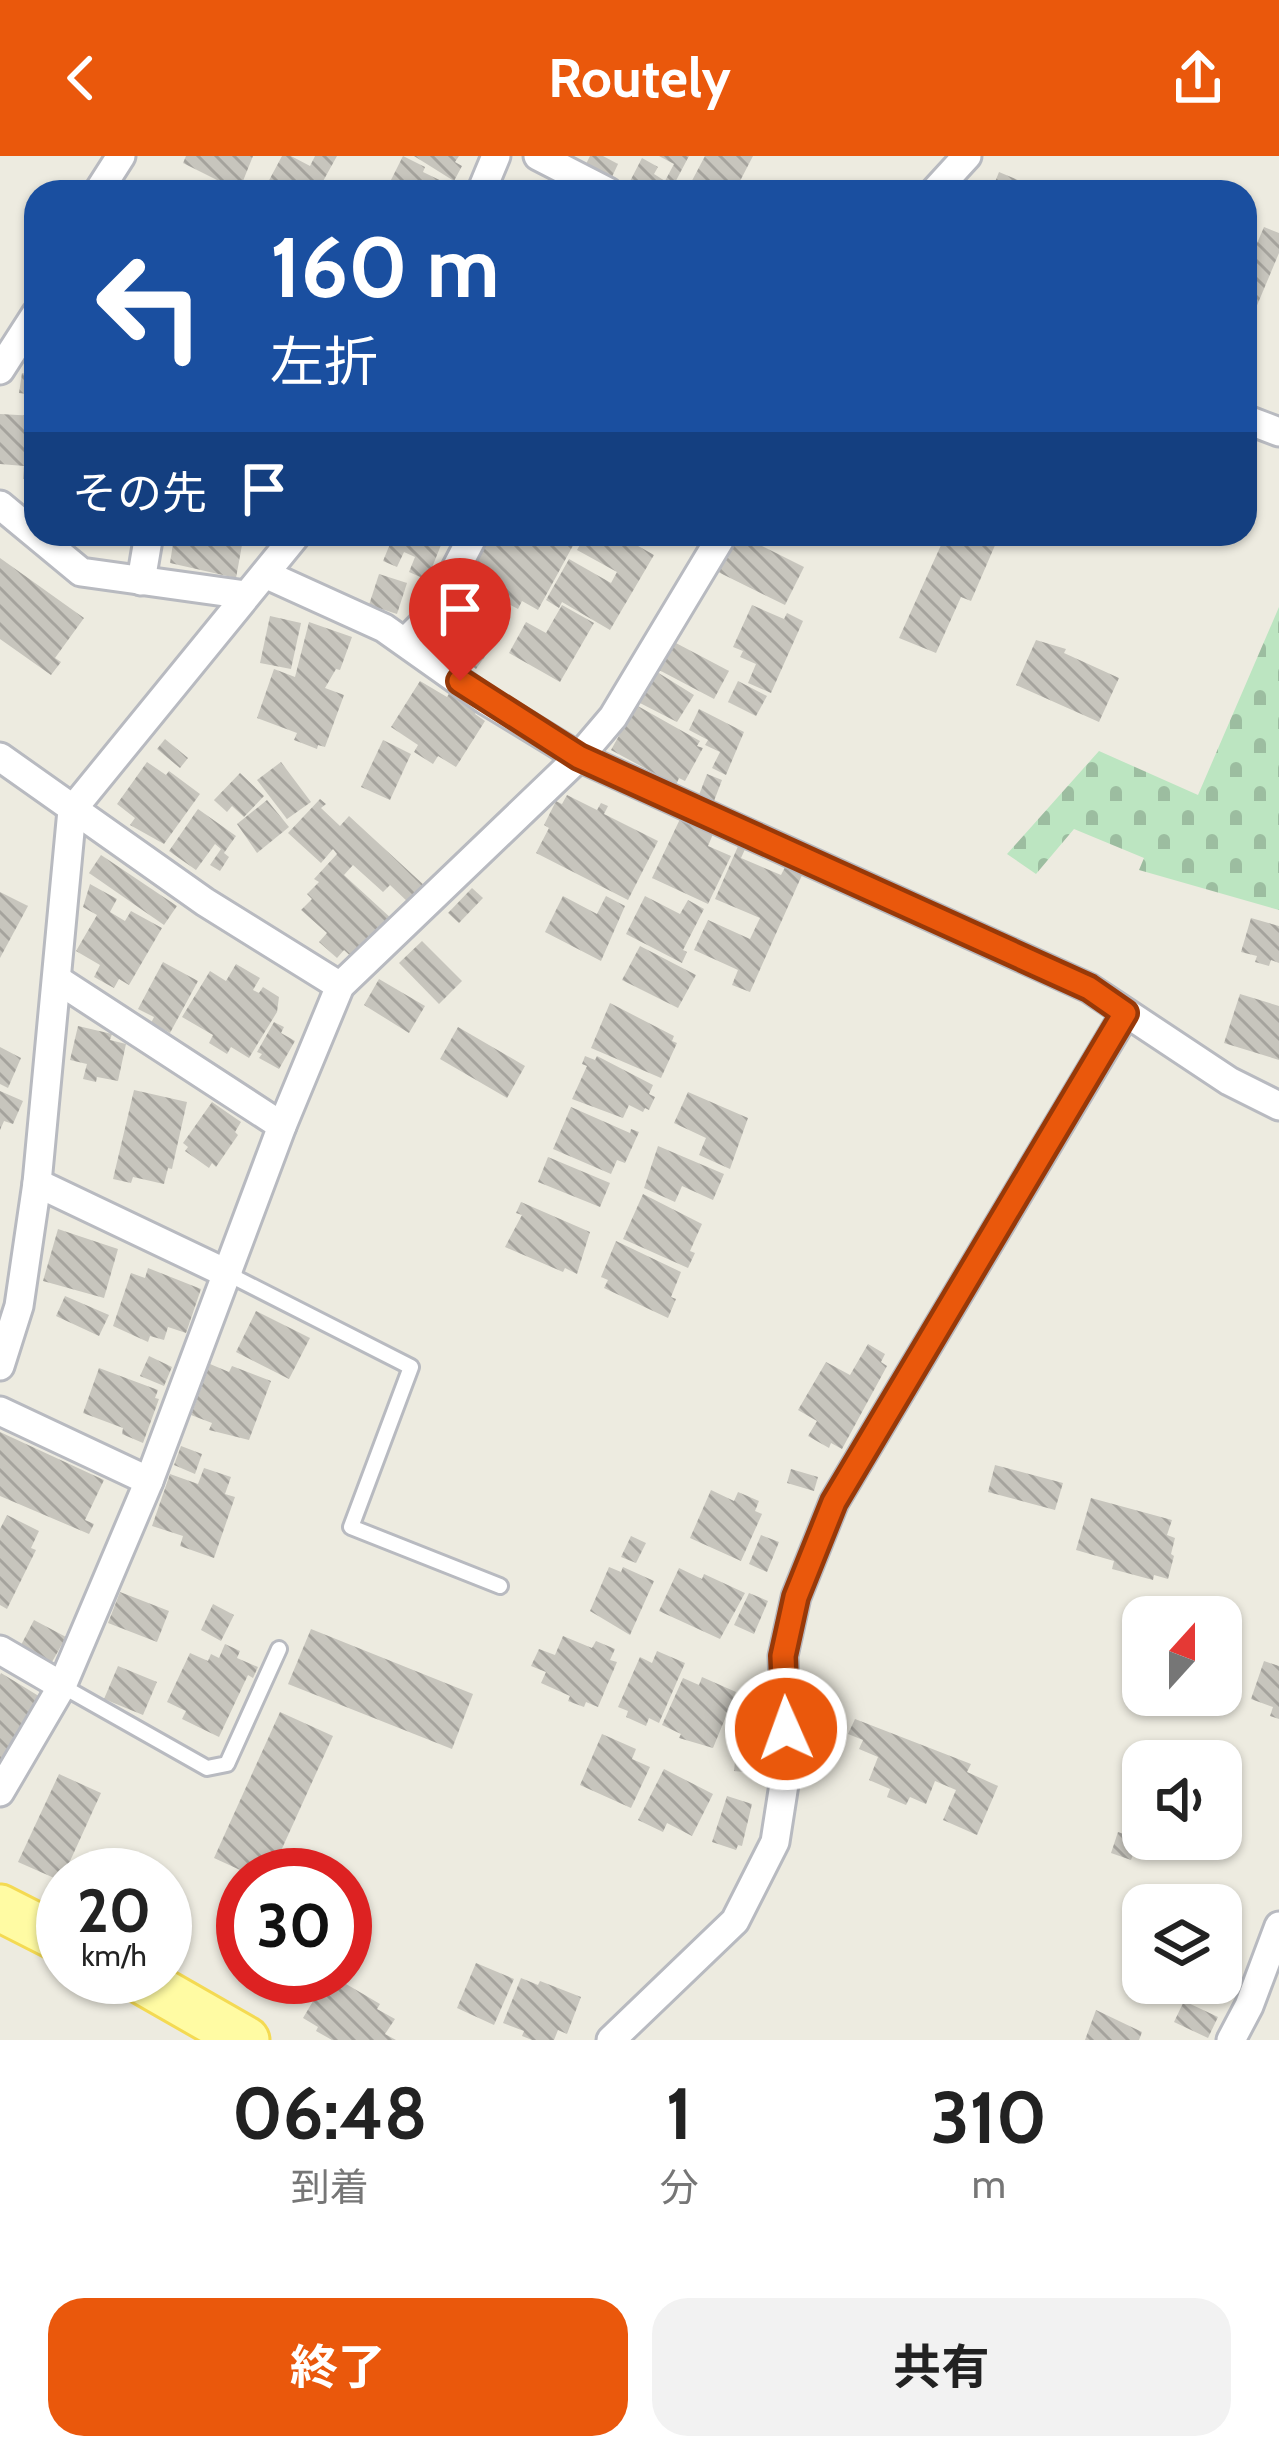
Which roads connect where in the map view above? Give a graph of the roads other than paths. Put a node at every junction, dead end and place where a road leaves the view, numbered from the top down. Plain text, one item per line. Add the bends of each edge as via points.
1 (538, 156) edge
2 (967, 156) edge
3 (585, 180) edge
4 (945, 180) edge
5 (24, 333) edge
6 (0, 370) edge
7 (0, 505) edge
8 (24, 525) edge
9 (50, 546) edge
10 (147, 546) edge
11 (287, 546) edge
12 (468, 546) edge
13 (716, 546) edge
14 (141, 580) junction
15 (256, 585) junction
16 (405, 642) junction
17 (579, 757) junction
18 (0, 758) edge
19 (72, 810) junction
20 (58, 980) junction
21 (340, 986) junction
22 (1125, 1013) junction
23 (1279, 1106) edge
24 (282, 1126) junction
25 (38, 1183) junction
26 (228, 1274) junction
27 (0, 1366) edge
28 (0, 1411) edge
29 (149, 1481) junction
30 (500, 1586) dead end
31 (279, 1648) dead end
32 (0, 1650) edge
33 (62, 1686) junction
34 (0, 1792) edge
35 (0, 1908) edge
36 (1279, 1925) edge
37 (36, 1926) edge
38 (183, 2004) edge
39 (246, 2040) edge
40 (611, 2040) edge
41 (1231, 2040) edge

1 - 3 street
2 - 4 street
5 - 6 street
7 - 8 street
9 - 14 street via 82,572
10 - 14 street
11 - 15 street
12 - 16 street via 431,616
13 - 17 street via 613,718
14 - 15 street
15 - 16 street
15 - 19 street
16 - 17 street
17 - 21 street
17 - 22 street via 1089,988
18 - 19 street
19 - 20 street
19 - 21 street
20 - 24 street
20 - 25 street
21 - 24 street
22 - 23 street
22 - 40 street via 834,1502 796,1597 783,1656 787,1765 775,1842 736,1921
24 - 26 street
25 - 26 street
25 - 27 street via 19,1306
26 - 29 street
26 - 30 lane via 411,1367 351,1527
28 - 29 street
29 - 33 street
31 - 33 lane via 227,1764 207,1768
32 - 33 street
33 - 34 street
35 - 37 main road
36 - 41 street
38 - 39 main road

